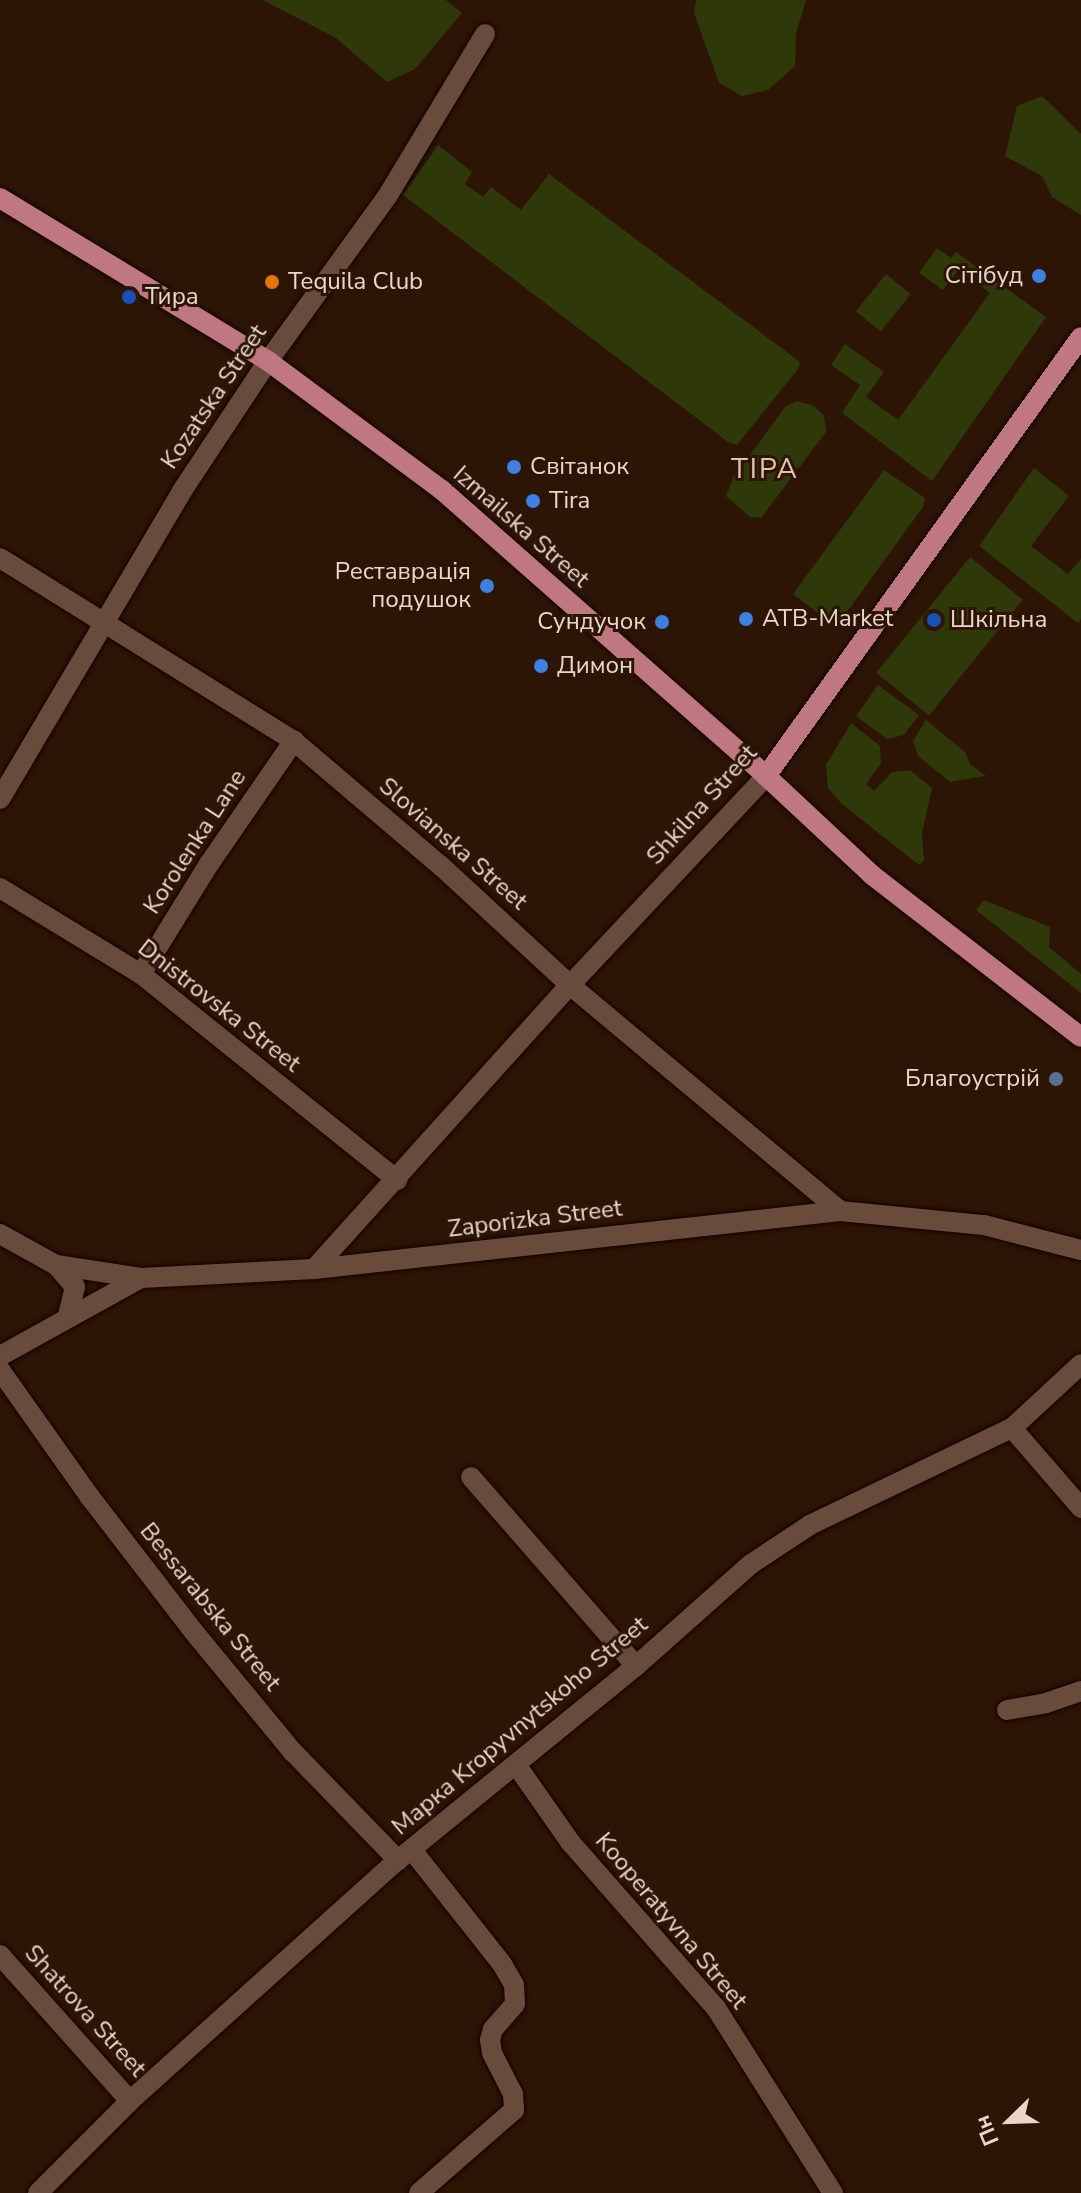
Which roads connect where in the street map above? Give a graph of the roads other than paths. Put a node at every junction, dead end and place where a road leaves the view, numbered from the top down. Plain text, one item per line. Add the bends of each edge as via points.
1 (485, 34) dead end
2 (0, 198) edge
3 (1081, 337) edge
4 (268, 361) junction
5 (0, 558) edge
6 (103, 622) junction
7 (294, 741) junction
8 (766, 776) junction
9 (0, 799) edge
10 (0, 888) edge
11 (141, 974) junction
12 (570, 985) junction
13 (1081, 1037) edge
14 (397, 1180) junction
15 (840, 1211) junction
16 (0, 1234) edge
17 (1081, 1250) edge
18 (56, 1265) junction
19 (314, 1269) junction
20 (141, 1278) junction
21 (67, 1318) junction
22 (0, 1356) edge
23 (1081, 1364) edge
24 (0, 1370) edge
25 (1012, 1428) junction
26 (471, 1477) dead end
27 (1081, 1508) edge
28 (636, 1666) junction
29 (1081, 1691) edge
30 (1007, 1710) dead end
31 (517, 1766) junction
32 (405, 1855) junction
33 (0, 1955) edge
34 (130, 2101) junction
35 (38, 2193) edge
36 (419, 2193) edge
37 (833, 2193) edge

1 - 4 street, Kozatska Street via 388,195
2 - 4 main road, Izmailska Street
3 - 8 main road, Shkilna Street
4 - 6 street, Kozatska Street
4 - 8 main road, Izmailska Street via 442,490
5 - 6 street, Slovianska Street
6 - 7 street, Slovianska Street
6 - 9 street, Kozatska Street
7 - 11 street, Korolenka Lane
7 - 12 street, Slovianska Street
8 - 12 street, Shkilna Street
8 - 13 main road, Izmailska Street via 872,875
10 - 11 street, Dnistrovska Street
11 - 14 street, Dnistrovska Street
12 - 14 street, Shkilna Street
12 - 15 street, Slovianska Street
14 - 19 street, Shkilna Street
15 - 17 street, Zaporizka Street via 984,1225
15 - 19 street, Zaporizka Street
16 - 18 street, Zaporizka Street
18 - 20 street, Zaporizka Street
18 - 21 street via 75,1287
19 - 20 street, Zaporizka Street
20 - 21 street
21 - 22 street
23 - 25 street, Марка Kropyvnytskoho Street
24 - 32 street, Bessarabska Street via 90,1497 293,1752
25 - 27 street
25 - 28 street, Марка Kropyvnytskoho Street via 810,1525 751,1564
26 - 28 street
28 - 31 street, Марка Kropyvnytskoho Street
29 - 30 street
31 - 32 street, Марка Kropyvnytskoho Street
31 - 37 street, Kooperatyvna Street via 571,1843 716,2008
32 - 34 street, Марка Kropyvnytskoho Street
32 - 36 street, Bessarabska Street via 502,1964 514,1985 515,2004 490,2040 513,2094 514,2110
33 - 34 street, Shatrova Street
34 - 35 street, Марка Kropyvnytskoho Street

